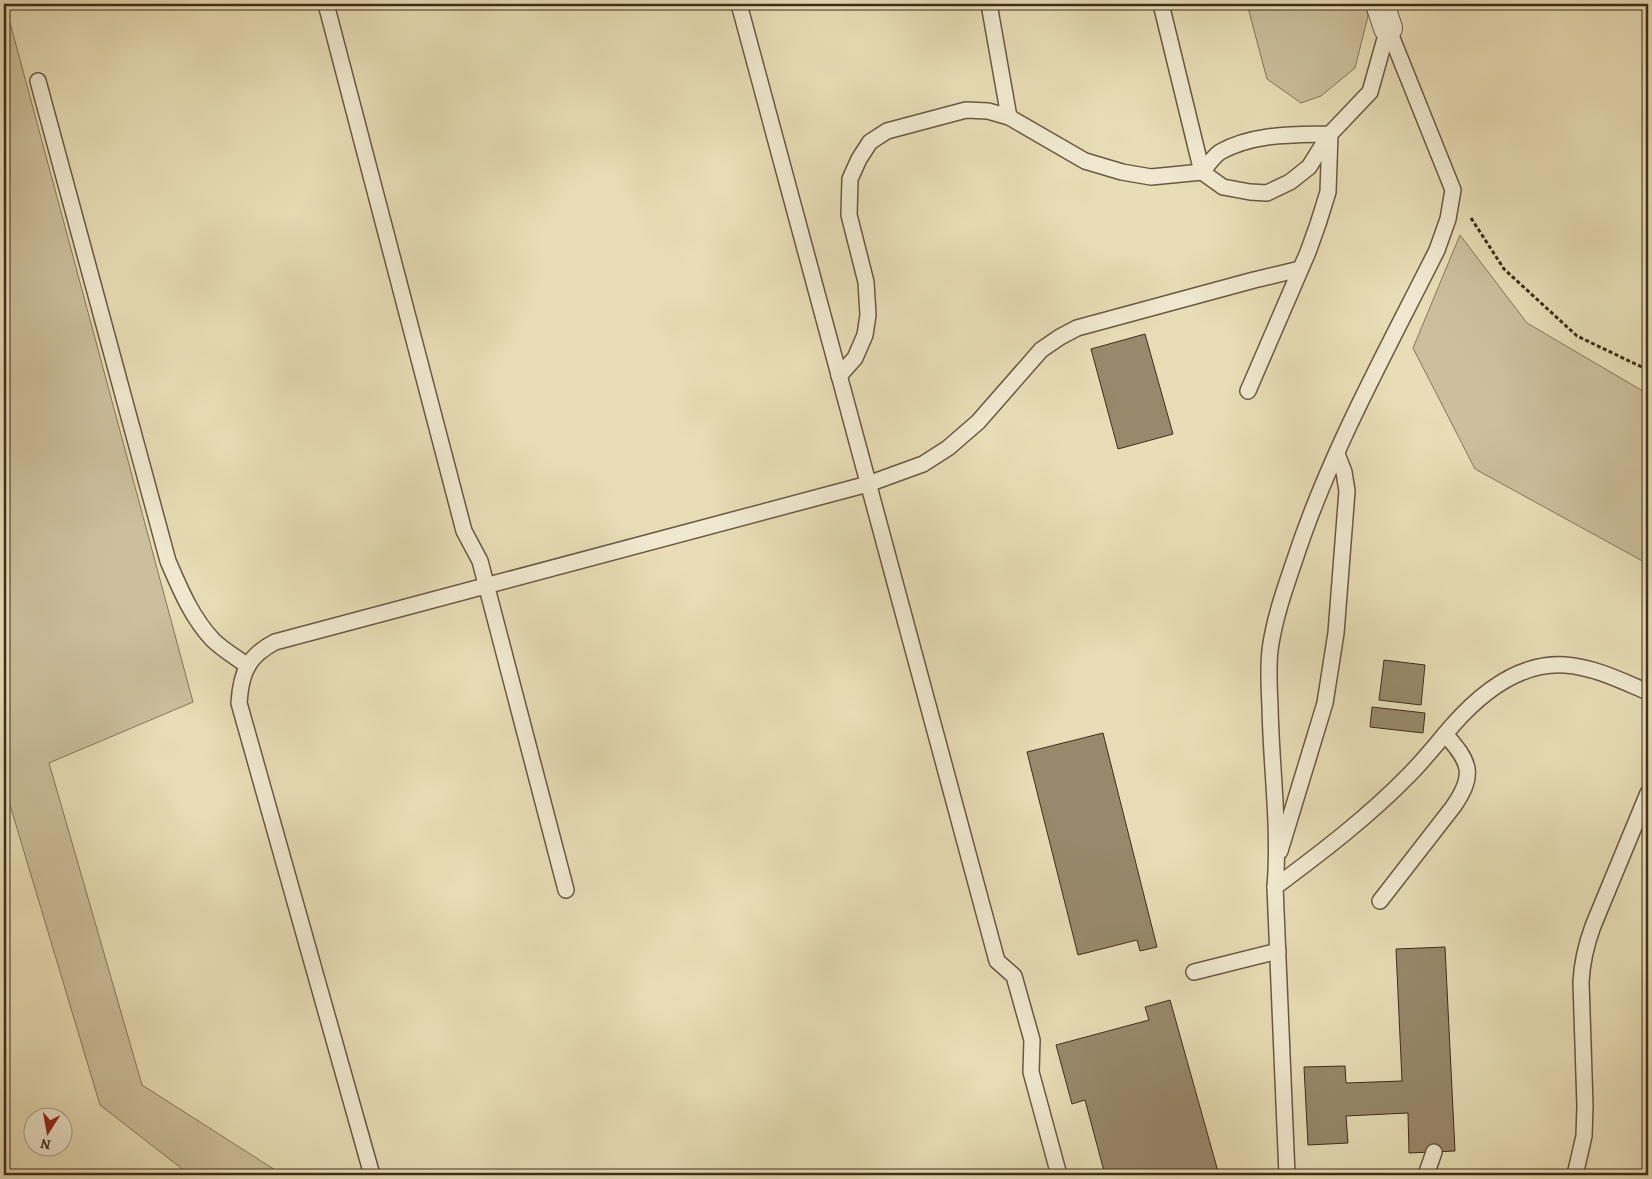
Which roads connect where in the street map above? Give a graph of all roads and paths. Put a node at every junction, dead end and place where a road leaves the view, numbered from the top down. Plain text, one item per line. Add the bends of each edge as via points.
1 (326, 4) edge
2 (739, 4) edge
3 (990, 4) edge
4 (1162, 4) edge
5 (1384, 16) edge
6 (38, 81) dead end
7 (1008, 117) junction
8 (1330, 134) junction
9 (1202, 172) junction
10 (1453, 190) junction
11 (1300, 269) junction
12 (1648, 370) edge
13 (840, 376) junction
14 (1248, 391) dead end
15 (1337, 454) junction
16 (868, 484) junction
17 (486, 586) junction
18 (248, 666) junction
19 (1648, 692) edge
20 (1445, 734) junction
21 (1648, 793) edge
22 (1277, 862) junction
23 (1275, 888) junction
24 (566, 890) dead end
25 (1380, 901) dead end
26 (1278, 951) junction
27 (1194, 972) dead end
28 (1434, 1152) dead end
29 (372, 1175) edge
30 (1059, 1175) edge
31 (1287, 1175) edge
32 (1426, 1175) edge
33 (1575, 1175) edge

1 - 17 lane via 464,531 480,562
2 - 13 lane
3 - 7 lane
4 - 9 lane
5 - 8 lane via 1370,92
5 - 10 lane
6 - 18 lane via 168,562 183,597 199,622 214,641
7 - 9 lane via 1085,161 1122,172 1150,177
7 - 13 lane via 988,110 966,110 887,131 870,142 850,178 848,215 866,282 868,315 865,335 855,358
8 - 9 lane via 1270,136 1242,143 1219,153
8 - 9 lane via 1309,167 1290,182 1267,193 1223,187
8 - 11 lane via 1328,192
10 - 12 path via 1504,269 1577,336
10 - 15 lane via 1448,219 1437,250
11 - 14 lane
11 - 16 lane via 1077,328 1041,350 978,422 948,448 923,464
13 - 16 lane
15 - 22 lane via 1347,491 1336,633 1325,703
15 - 22 lane via 1301,540 1270,650 1270,735
16 - 17 lane
16 - 30 lane via 996,961 1014,976 1032,1040 1031,1072
17 - 18 lane via 275,642 261,649
17 - 24 lane
18 - 29 lane via 239,702
19 - 20 lane via 1592,670 1564,665 1540,668 1513,676 1491,689
20 - 23 lane via 1410,775 1347,833
20 - 25 lane via 1462,752 1467,766 1467,783 1462,794
21 - 33 lane via 1586,946 1582,968 1584,1136
22 - 23 lane
23 - 26 lane
26 - 27 lane
26 - 31 lane
28 - 32 lane

